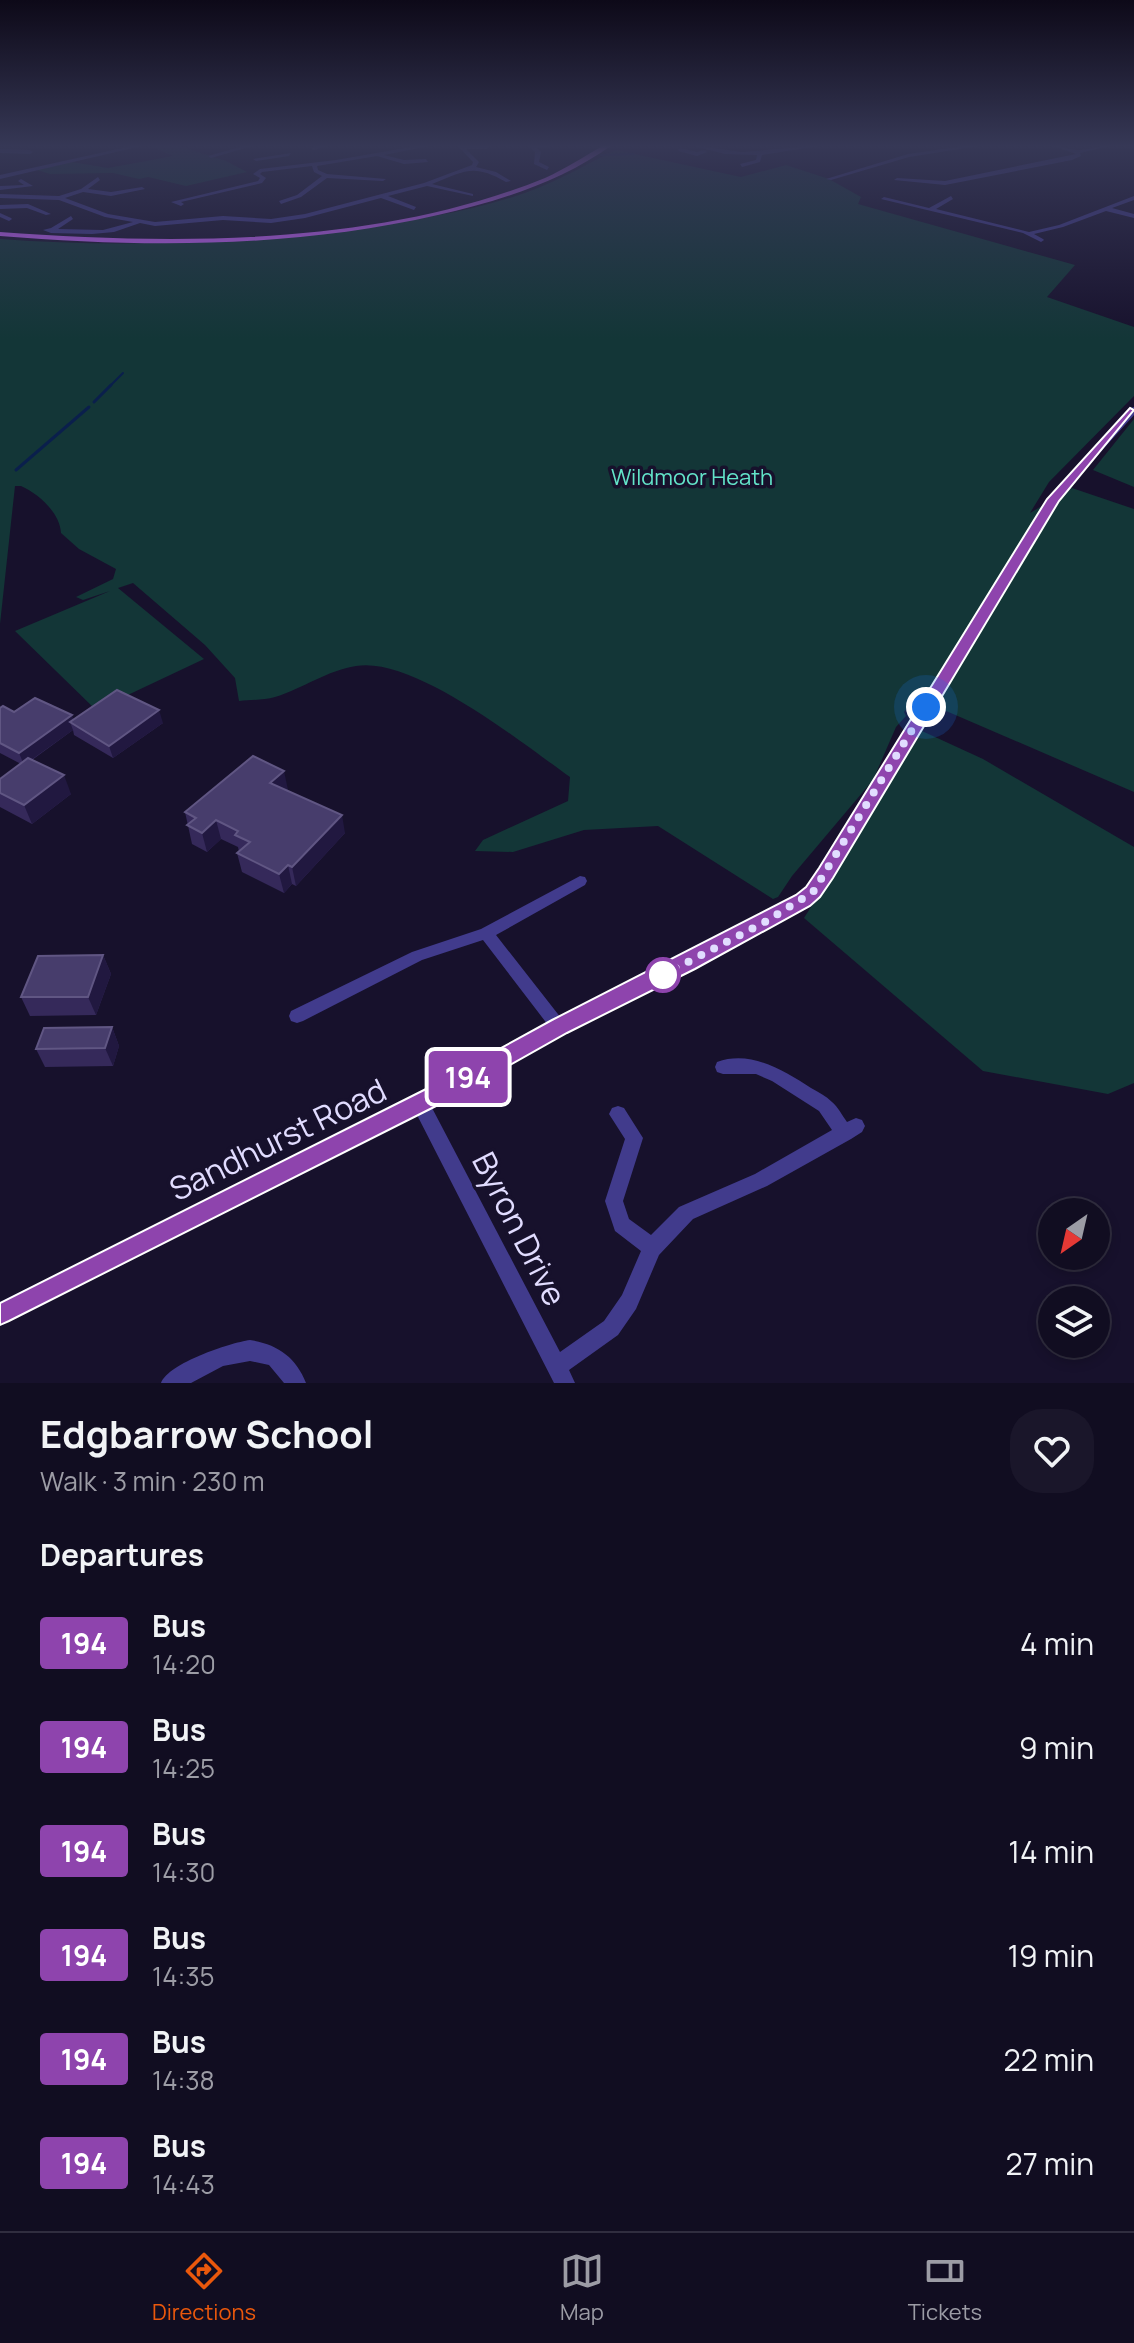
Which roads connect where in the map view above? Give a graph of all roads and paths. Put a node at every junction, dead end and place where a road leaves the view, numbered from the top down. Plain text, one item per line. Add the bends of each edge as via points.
1 (37, 210) edge
2 (86, 210) edge
3 (328, 210) edge
4 (448, 210) edge
5 (930, 210) edge
6 (1106, 210) edge
7 (1109, 210) edge
8 (214, 211) dead end
9 (48, 214) dead end
10 (0, 215) edge
11 (1134, 216) edge
12 (71, 218) dead end
13 (9, 219) dead end
14 (209, 220) junction
15 (258, 221) junction
16 (138, 223) junction
17 (256, 229) dead end
18 (0, 234) edge
19 (1134, 410) edge
20 (580, 881) dead end
21 (486, 933) junction
22 (297, 1016) dead end
23 (559, 1027) junction
24 (723, 1067) dead end
25 (420, 1103) junction
26 (618, 1114) dead end
27 (652, 1248) junction
28 (0, 1312) edge
29 (561, 1375) edge
30 (171, 1383) edge
31 (296, 1383) edge

1 - 9 street
2 - 16 street
3 - 15 street
4 - 18 main road via 284,235 179,241
5 - 6 street via 1038,238
7 - 11 street
8 - 14 street via 205,216
10 - 13 street
12 - 16 street via 48,231 97,234
14 - 15 street
14 - 16 street
15 - 17 street
19 - 23 street, Sandhurst Road via 1053,499 813,892
20 - 21 street
21 - 22 street via 417,956
21 - 23 street
23 - 25 street, Sandhurst Road
24 - 27 street via 757,1067 778,1076 850,1129 761,1180 686,1213
25 - 28 street, Sandhurst Road
25 - 29 street, Byron Drive
26 - 27 street via 634,1138 614,1201 622,1225
27 - 29 street via 629,1302 611,1328
30 - 31 street via 222,1356 261,1351 278,1359

